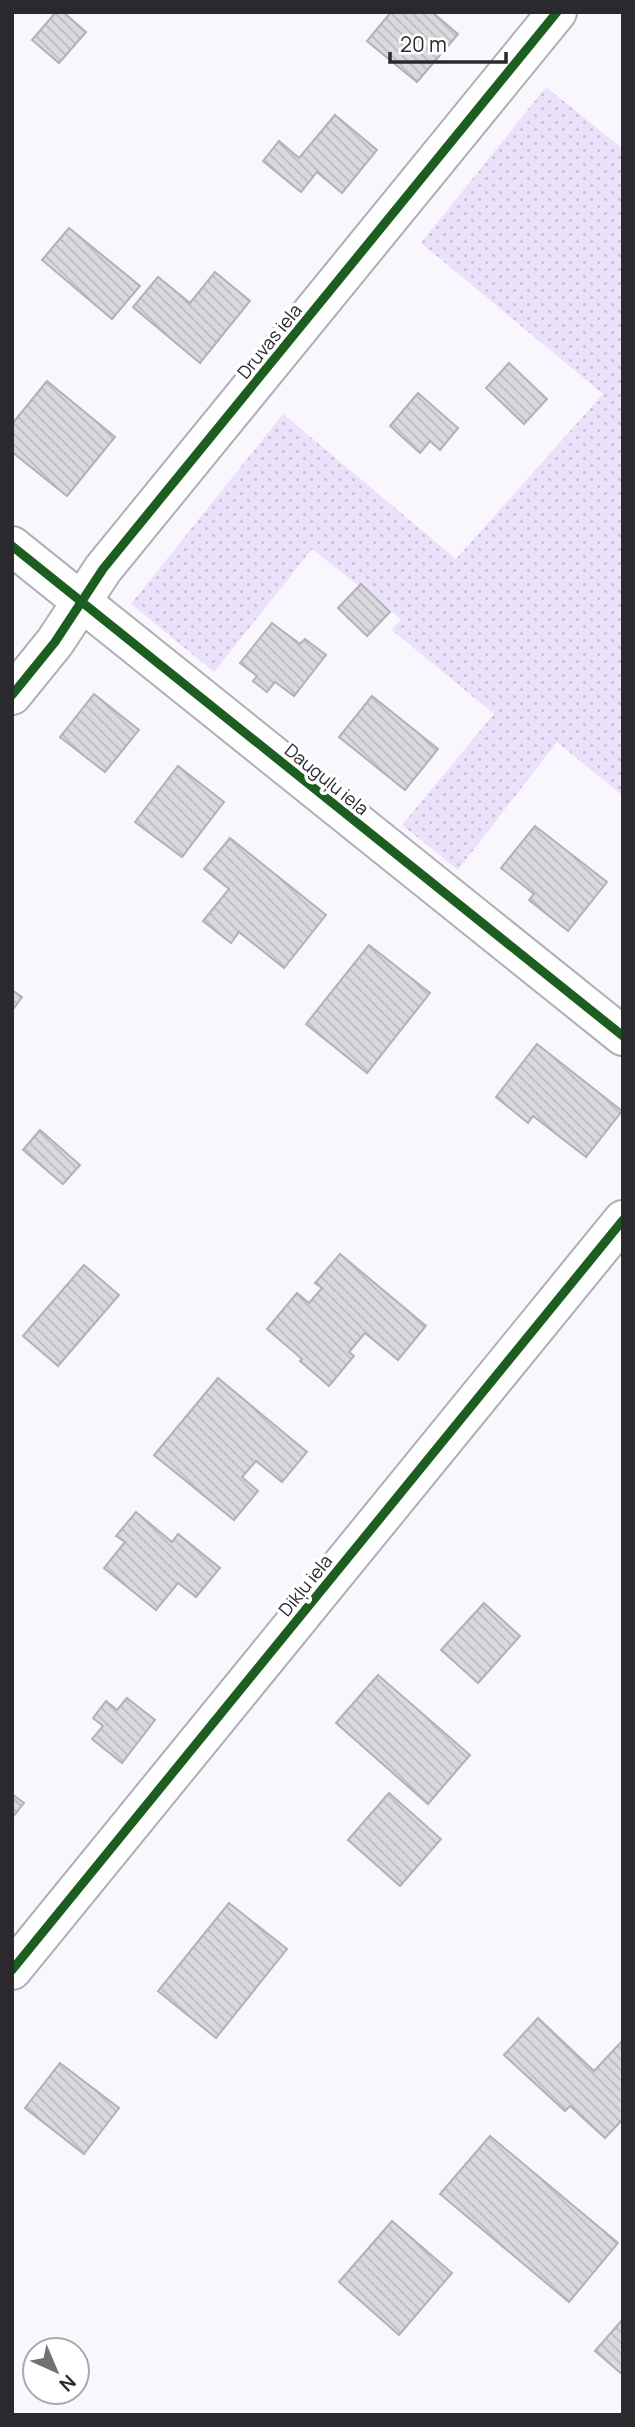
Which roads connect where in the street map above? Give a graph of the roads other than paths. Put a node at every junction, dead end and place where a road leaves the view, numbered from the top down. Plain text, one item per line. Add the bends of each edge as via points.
1 (557, 12) edge
2 (12, 546) edge
3 (81, 601) junction
4 (12, 695) edge
5 (623, 1036) edge
6 (623, 1220) edge
7 (12, 1970) edge

1 - 3 street, Druvas iela
2 - 3 street, Dauguļu iela
3 - 4 street, Druvas iela
3 - 5 street, Dauguļu iela
6 - 7 street, Dikļu iela

